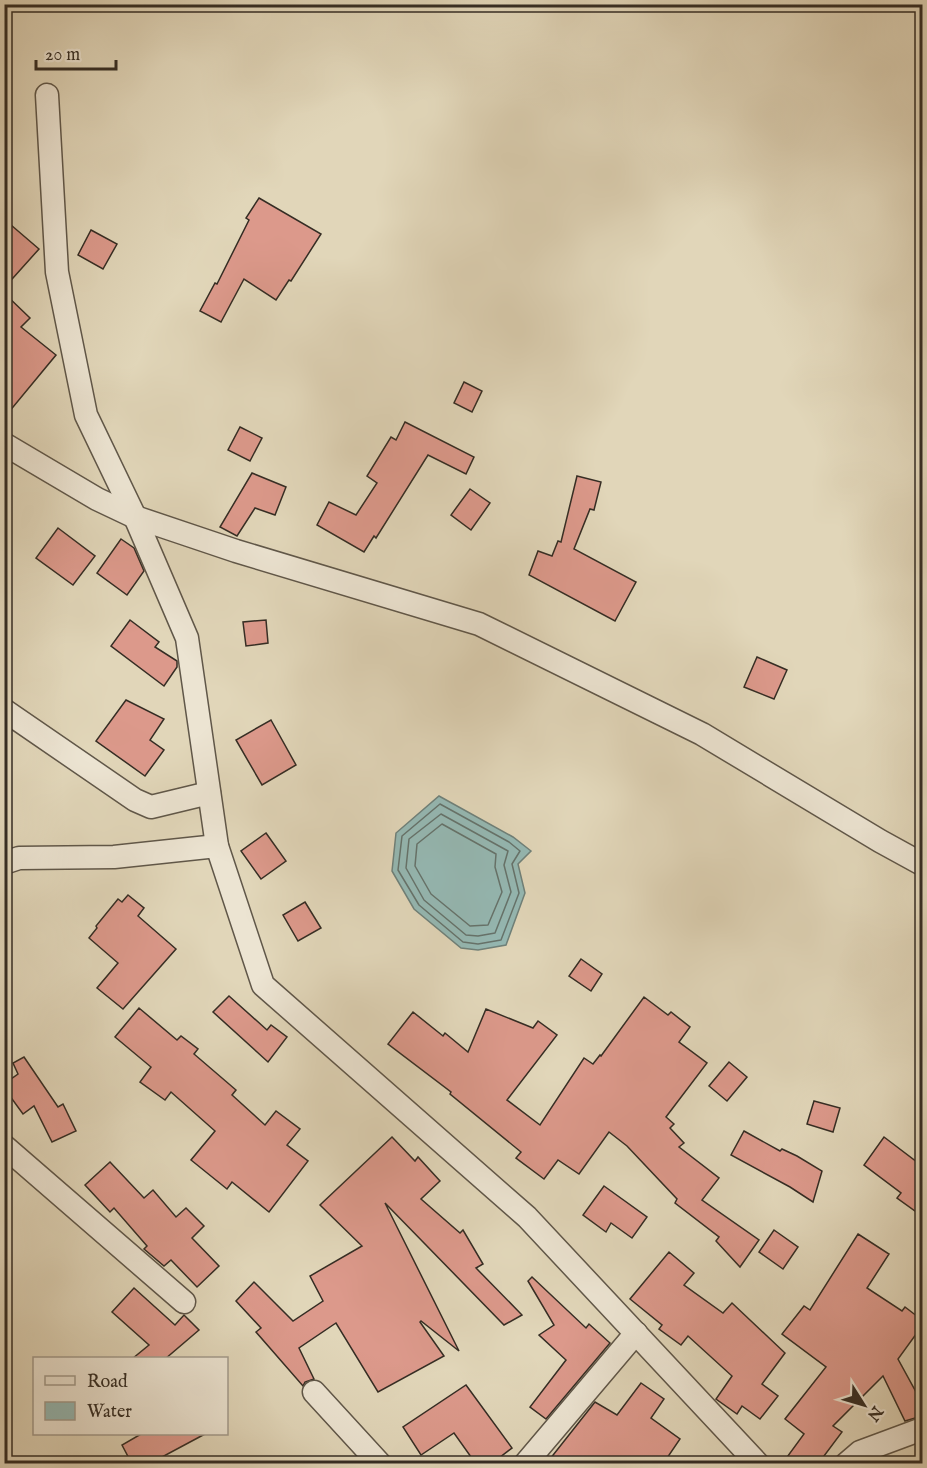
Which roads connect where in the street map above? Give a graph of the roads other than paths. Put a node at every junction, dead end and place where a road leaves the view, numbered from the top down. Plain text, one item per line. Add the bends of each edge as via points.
1 (47, 95) dead end
2 (4, 444) edge
3 (135, 517) junction
4 (4, 711) edge
5 (209, 793) junction
6 (217, 846) junction
7 (4, 863) edge
8 (922, 864) edge
9 (4, 1146) edge
10 (184, 1302) dead end
11 (636, 1333) junction
12 (314, 1392) dead end
13 (922, 1429) edge
14 (380, 1464) edge
15 (525, 1464) edge
16 (758, 1464) edge
17 (846, 1464) edge

1 - 3 street via 57,272 86,415
2 - 3 street
3 - 5 street via 187,638
3 - 8 street via 479,624 702,734
4 - 5 street via 135,800 152,807
5 - 6 street
6 - 7 street via 114,857 19,858
6 - 11 street via 263,985 527,1217
9 - 10 street
11 - 15 street
11 - 16 street
12 - 14 street
13 - 17 street via 860,1452

